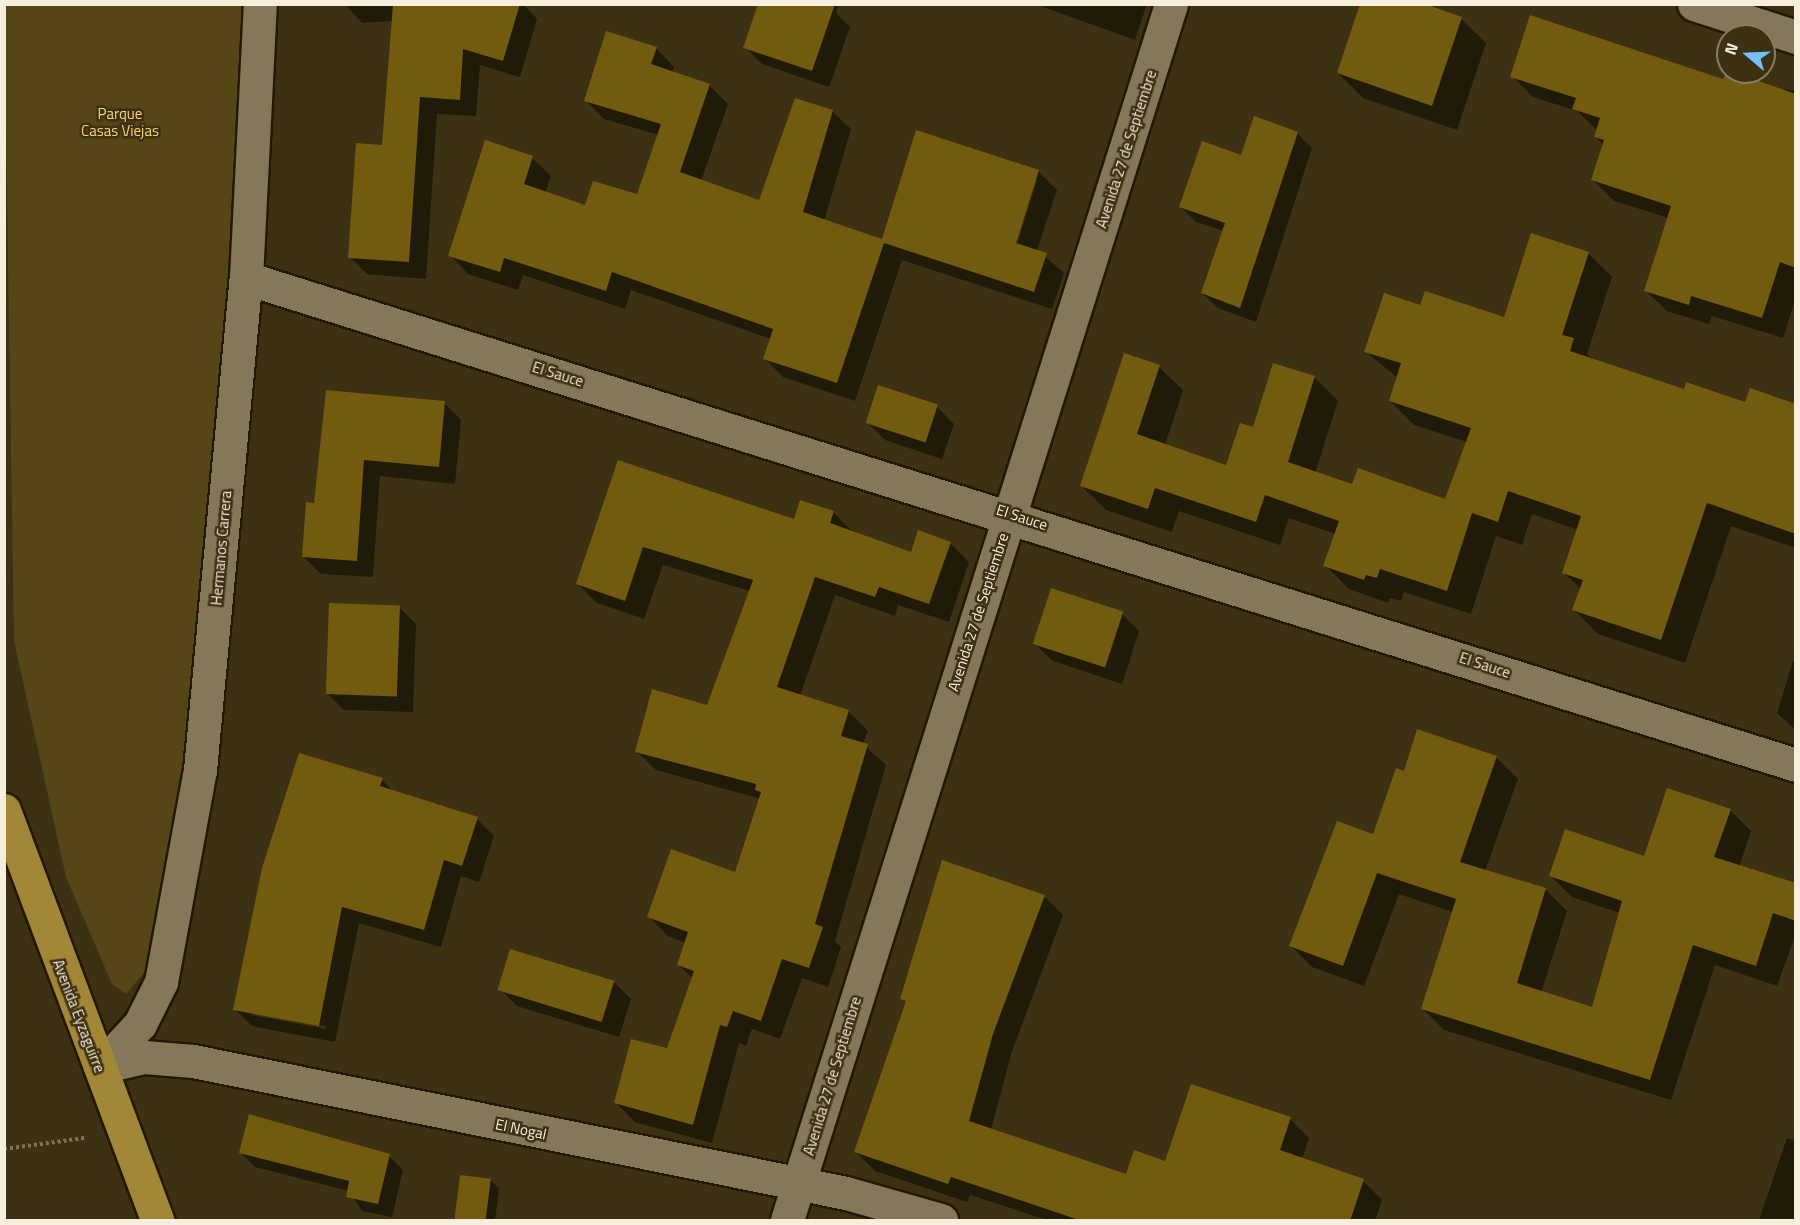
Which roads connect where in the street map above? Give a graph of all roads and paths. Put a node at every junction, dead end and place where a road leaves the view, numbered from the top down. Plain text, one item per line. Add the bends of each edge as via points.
1 (260, 4) edge
2 (1172, 4) edge
3 (1694, 4) edge
4 (1796, 37) edge
5 (246, 278) junction
6 (1010, 513) junction
7 (1796, 765) edge
8 (4, 810) edge
9 (100, 1067) junction
10 (78, 1139) dead end
11 (4, 1149) edge
12 (797, 1186) junction
13 (157, 1221) edge
14 (787, 1221) edge
15 (941, 1221) edge

1 - 5 street, Hermanos Carrera
2 - 6 street, Avenida 27 de Septiembre
3 - 4 street
5 - 6 street, El Sauce
5 - 9 street, Hermanos Carrera via 200,770 169,948 161,982 140,1024
6 - 7 street, El Sauce
6 - 12 street, Avenida 27 de Septiembre
8 - 9 main road, Avenida Eyzaguirre
9 - 12 street, El Nogal via 144,1057 193,1061
9 - 13 main road, Avenida Eyzaguirre
10 - 11 path
12 - 14 street, Avenida 27 de Septiembre
12 - 15 street, El Nogal via 846,1193

